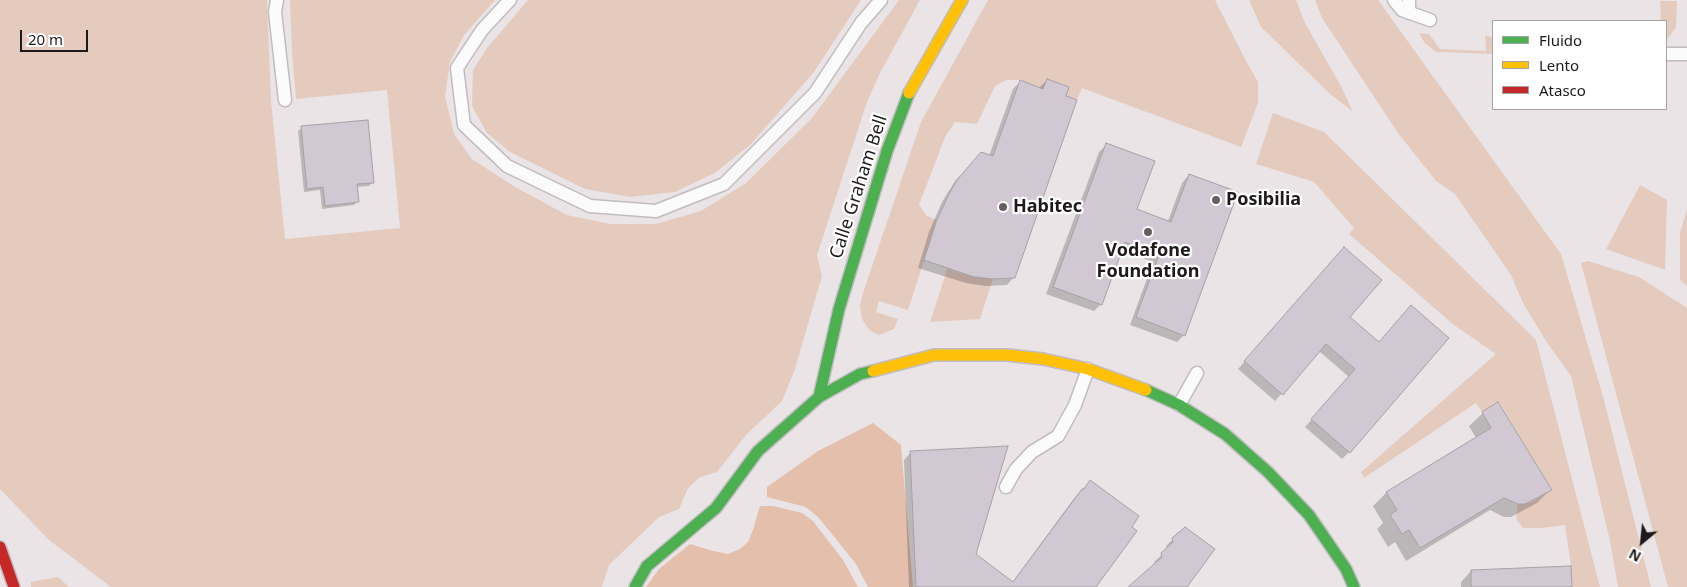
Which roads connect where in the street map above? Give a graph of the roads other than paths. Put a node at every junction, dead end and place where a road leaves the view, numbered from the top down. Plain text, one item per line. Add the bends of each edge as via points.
1 (277, 0) edge
2 (510, 0) edge
3 (881, 0) edge
4 (962, 0) edge
5 (1394, 0) edge
6 (1409, 6) edge
7 (1430, 20) dead end
8 (1667, 54) edge
9 (1687, 54) edge
10 (285, 100) dead end
11 (1088, 369) junction
12 (1197, 373) dead end
13 (819, 396) junction
14 (1179, 405) junction
15 (1006, 488) dead end
16 (0, 547) edge
17 (14, 587) edge
18 (635, 587) edge
19 (1354, 587) edge

1 - 10 lane via 275,12
2 - 3 lane via 482,30 457,68 464,125 507,166 590,206 656,212 724,184 815,93 861,23
4 - 13 street, Calle Graham Bell via 900,114 839,309
5 - 6 lane via 1402,10
6 - 7 lane
8 - 9 lane
11 - 13 street via 1007,355 934,355 860,374
11 - 14 street
11 - 15 lane via 1075,405 1058,436 1032,452 1016,469
12 - 14 lane
13 - 18 street via 758,451 716,508 647,566
14 - 19 street via 1225,434 1268,472 1309,515 1346,569
16 - 17 street

